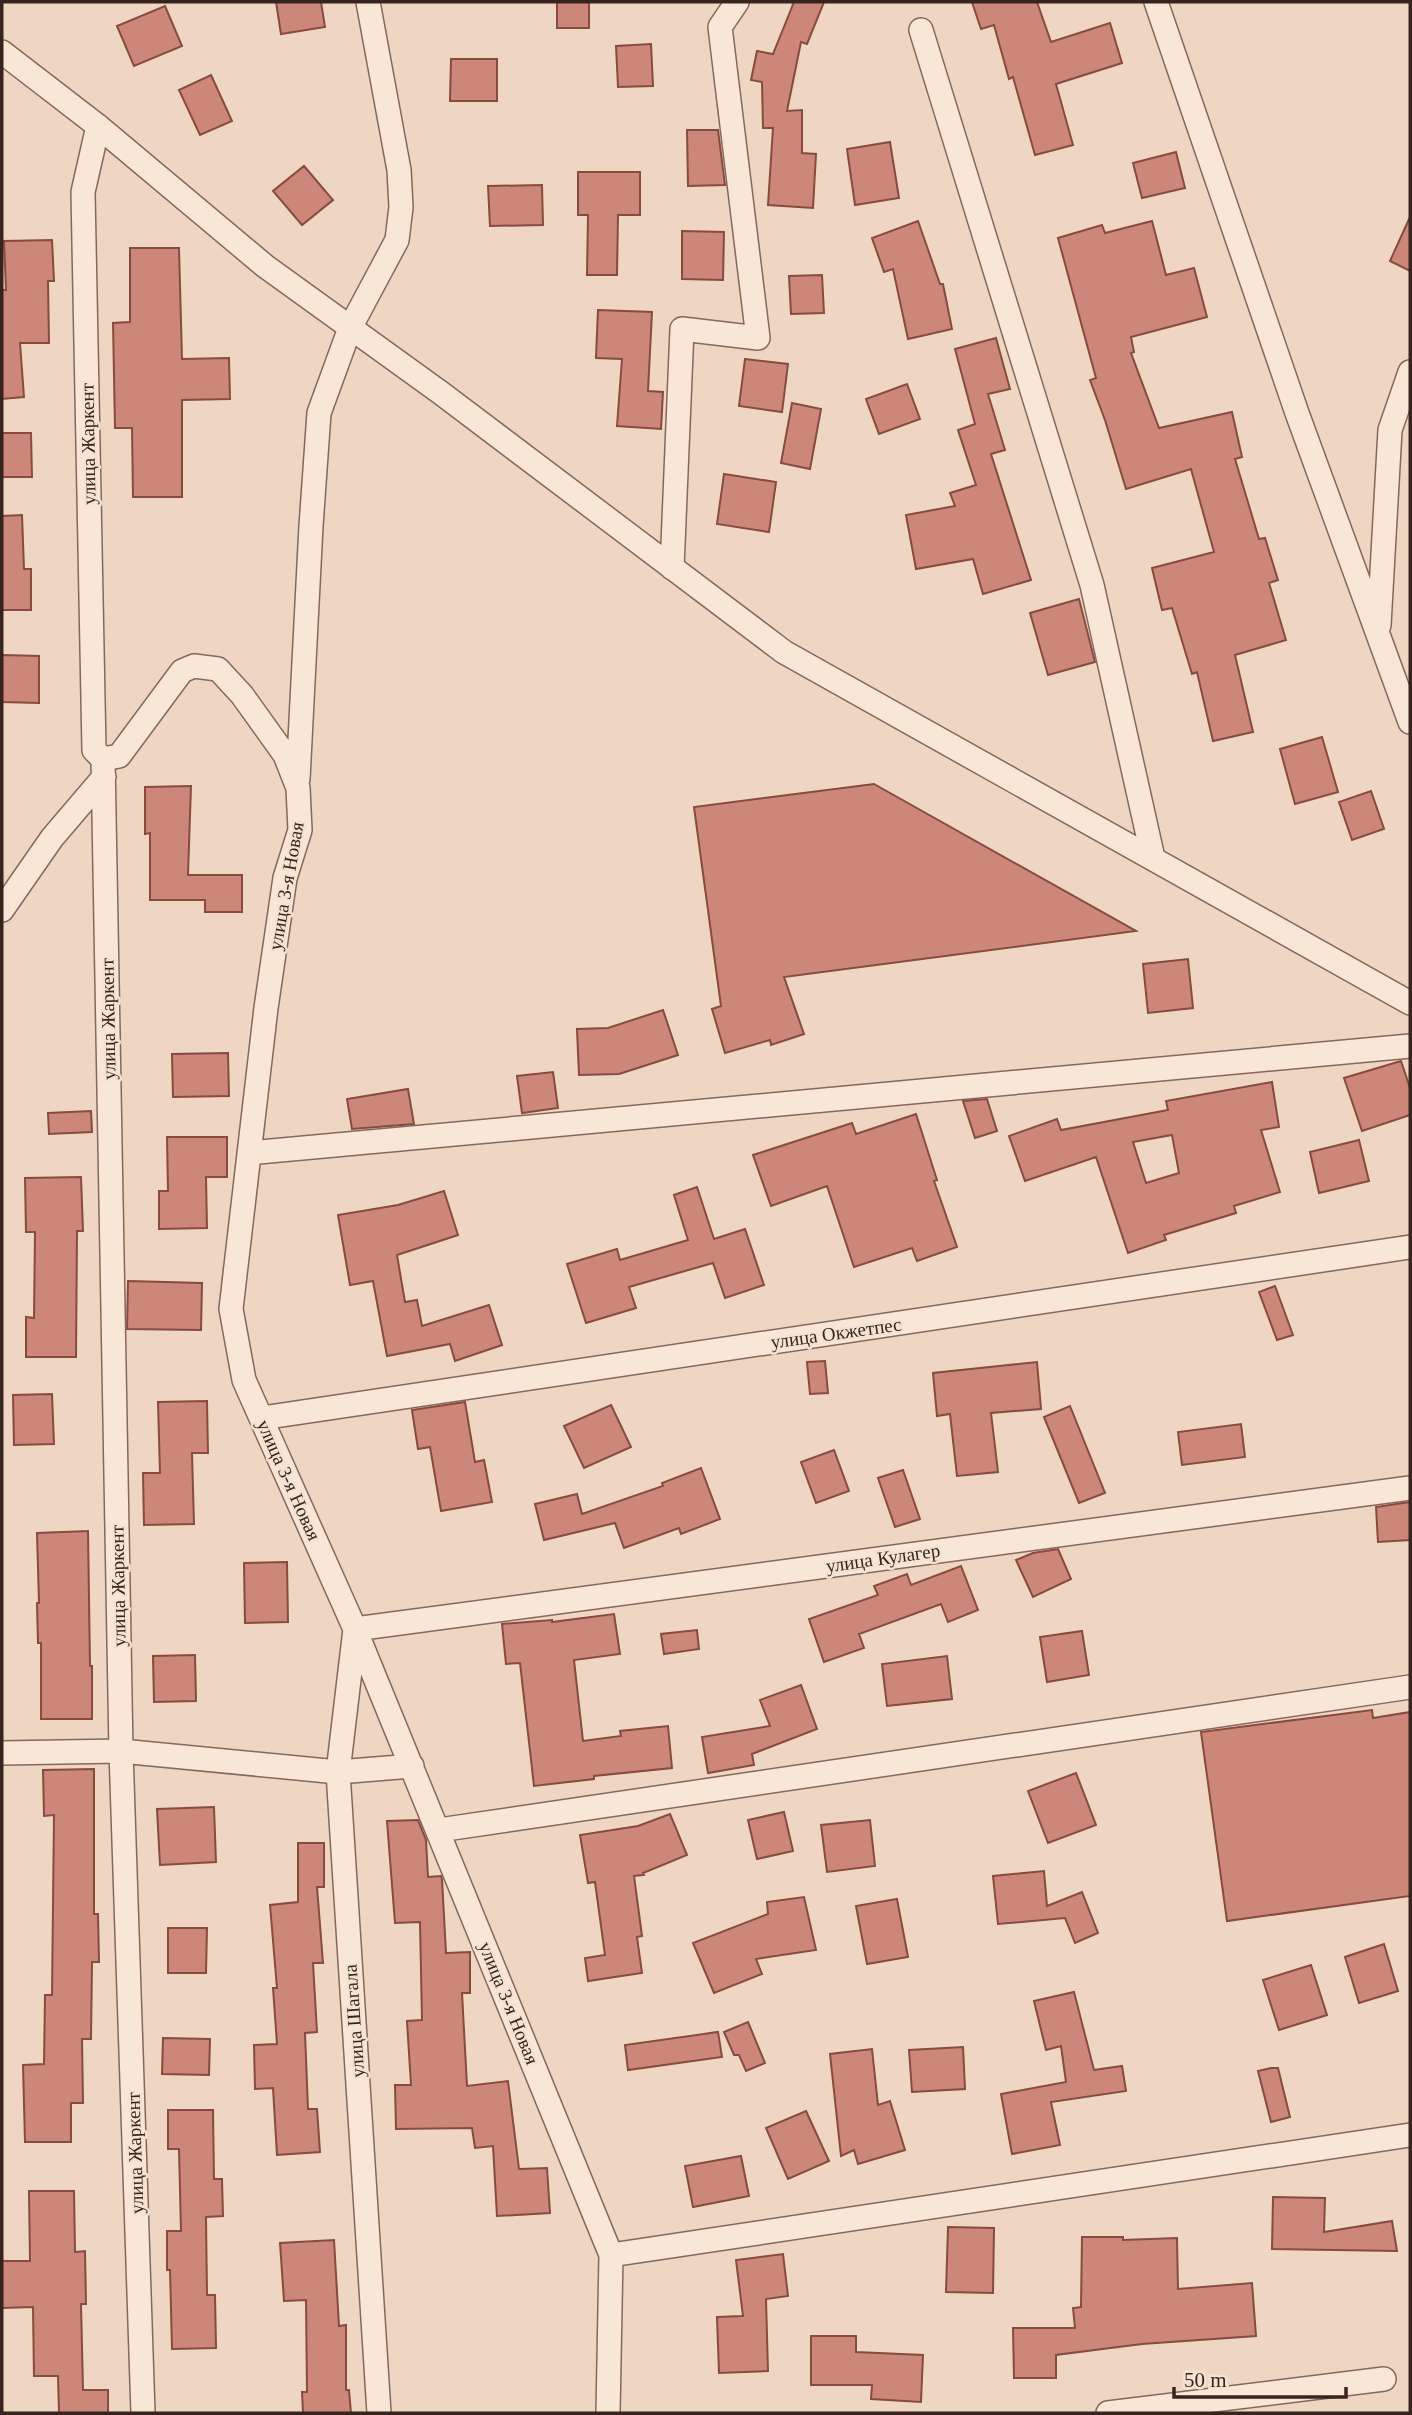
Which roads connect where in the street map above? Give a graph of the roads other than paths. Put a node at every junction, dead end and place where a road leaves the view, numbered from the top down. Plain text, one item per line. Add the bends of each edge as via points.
1 (368, 2) edge
2 (737, 2) edge
3 (1156, 2) edge
4 (921, 30) dead end
5 (2, 52) edge
6 (98, 126) junction
7 (350, 328) junction
8 (1410, 372) edge
9 (672, 568) junction
10 (1378, 635) junction
11 (1410, 722) edge
12 (109, 764) junction
13 (298, 788) junction
14 (1153, 859) junction
15 (2, 910) edge
16 (1410, 1003) edge
17 (1410, 1046) edge
18 (249, 1153) junction
19 (1410, 1247) edge
20 (262, 1418) junction
21 (1410, 1488) edge
22 (355, 1629) junction
23 (1410, 1687) edge
24 (121, 1751) junction
25 (2, 1753) edge
26 (412, 1766) junction
27 (338, 1772) junction
28 (439, 1830) junction
29 (1410, 2135) edge
30 (611, 2255) junction
31 (1384, 2379) dead end
32 (143, 2413) edge
33 (379, 2413) edge
34 (608, 2413) edge
35 (1108, 2413) edge

1 - 7 street via 399,170 401,207 397,240
2 - 9 street via 720,27 758,338 682,329
3 - 10 street
4 - 14 street via 1092,585
5 - 6 street
6 - 7 street via 265,266
6 - 12 street, улица Жаркент via 83,192 94,750
7 - 9 street
7 - 13 street via 319,413
8 - 10 street via 1390,430
9 - 14 street via 784,652
10 - 11 street
12 - 13 street, улица 3-я Новая via 182,671 194,666 218,669 285,755
12 - 15 street
12 - 24 street, улица Жаркент
13 - 18 street, улица 3-я Новая via 300,830 285,878
14 - 16 street
17 - 18 street
18 - 20 street, улица 3-я Новая via 231,1309 244,1380
19 - 20 street, улица Окжетпес
20 - 22 street, улица 3-я Новая
21 - 22 street, улица Кулагер
22 - 26 street, улица 3-я Новая
22 - 27 street, улица Шагала
23 - 28 street
24 - 25 street
24 - 27 street
24 - 32 street, улица Жаркент
26 - 27 street
26 - 28 street, улица 3-я Новая
27 - 33 street, улица Шагала
28 - 30 street, улица 3-я Новая
29 - 30 street
30 - 34 street, улица 3-я Новая
31 - 35 street

